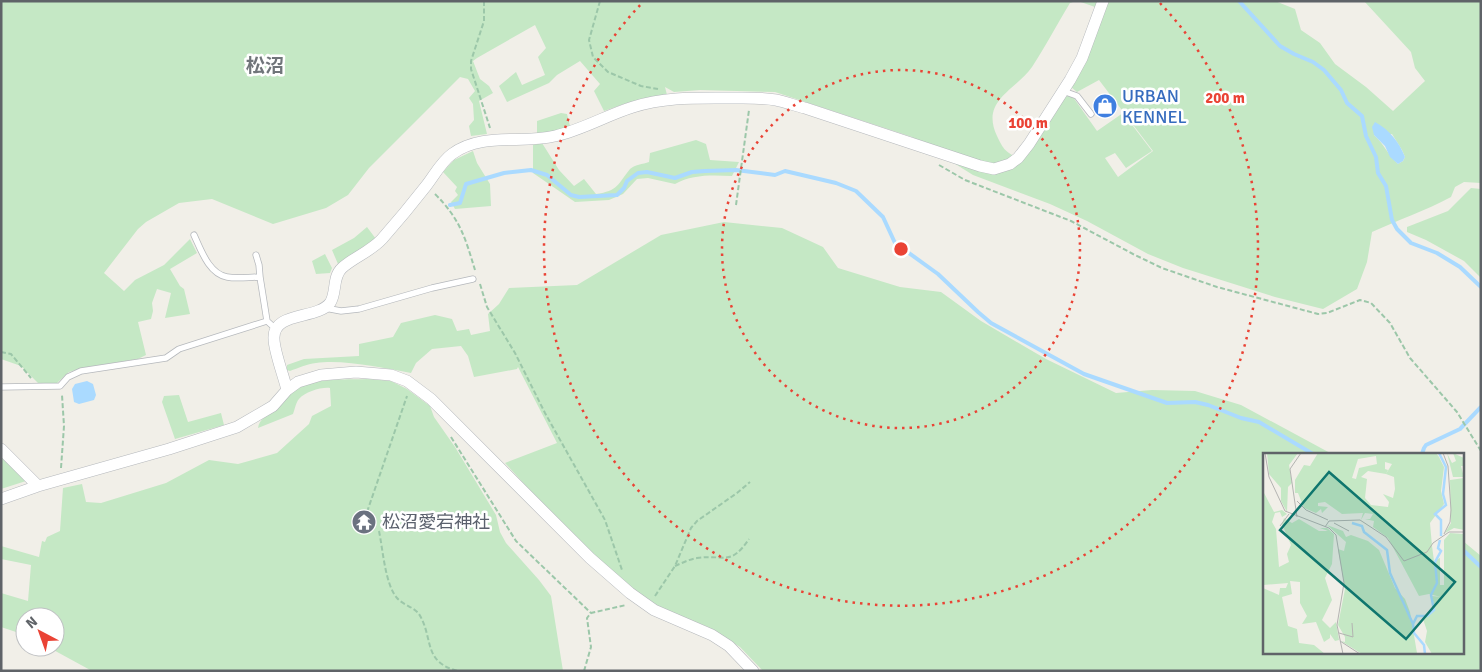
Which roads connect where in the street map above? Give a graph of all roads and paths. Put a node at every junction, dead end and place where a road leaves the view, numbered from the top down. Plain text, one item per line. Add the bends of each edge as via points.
1 (484, 1) edge
2 (600, 1) edge
3 (1103, 1) edge
4 (1063, 90) junction
5 (675, 98) junction
6 (750, 98) junction
7 (1091, 114) dead end
8 (493, 140) junction
9 (935, 162) dead end
10 (427, 185) junction
11 (736, 205) dead end
12 (194, 235) dead end
13 (256, 255) dead end
14 (476, 271) dead end
15 (260, 277) junction
16 (476, 280) joint
17 (325, 308) junction
18 (271, 325) junction
19 (1, 352) edge
20 (411, 384) junction
21 (60, 386) junction
22 (1, 387) edge
23 (36, 387) junction
24 (287, 390) junction
25 (448, 433) dead end
26 (1, 449) edge
27 (1481, 452) edge
28 (60, 480) junction
29 (750, 482) dead end
30 (38, 486) junction
31 (1, 499) edge
32 (367, 512) dead end
33 (379, 531) dead end
34 (749, 538) dead end
35 (675, 566) junction
36 (630, 593) junction
37 (644, 604) junction
38 (591, 613) junction
39 (458, 671) edge
40 (584, 671) edge
41 (753, 671) edge

1 - 8 path via 484,21 471,69
2 - 5 path via 589,40 593,56 608,72 642,86 661,89
3 - 4 street via 1082,58
4 - 6 street via 1018,158 994,169 776,100
4 - 7 lane via 1077,96
5 - 6 street
5 - 8 street via 631,108 557,136
6 - 11 path
8 - 10 street via 466,146 452,155
9 - 27 path via 965,180 1072,221 1162,268 1217,287 1318,314 1360,300 1371,303 1390,323 1410,358 1458,412
10 - 14 path via 459,224
10 - 17 street via 381,240 342,268 337,275 331,301
12 - 15 lane via 206,261 222,276
13 - 15 lane
15 - 18 lane
16 - 17 lane via 432,288 358,309 341,311
16 - 36 path via 487,307 606,520
17 - 18 street
18 - 21 lane via 179,349 166,358 81,372 68,377
18 - 24 street
19 - 23 path via 11,354
20 - 24 street via 391,375 356,372 321,375 298,382
20 - 32 path
20 - 36 street via 431,399 590,558
21 - 23 lane
21 - 28 path via 64,426
22 - 23 lane
24 - 28 street via 273,406 237,427
25 - 38 path via 522,549
26 - 30 street
28 - 30 street
29 - 35 path via 694,524
30 - 31 street
33 - 39 path via 390,585 397,599 418,613 432,653 440,663
34 - 35 path via 742,550 732,557 696,558
35 - 37 path
36 - 37 street
37 - 38 path
37 - 41 street via 712,635 729,646
38 - 40 path via 587,618 591,647

